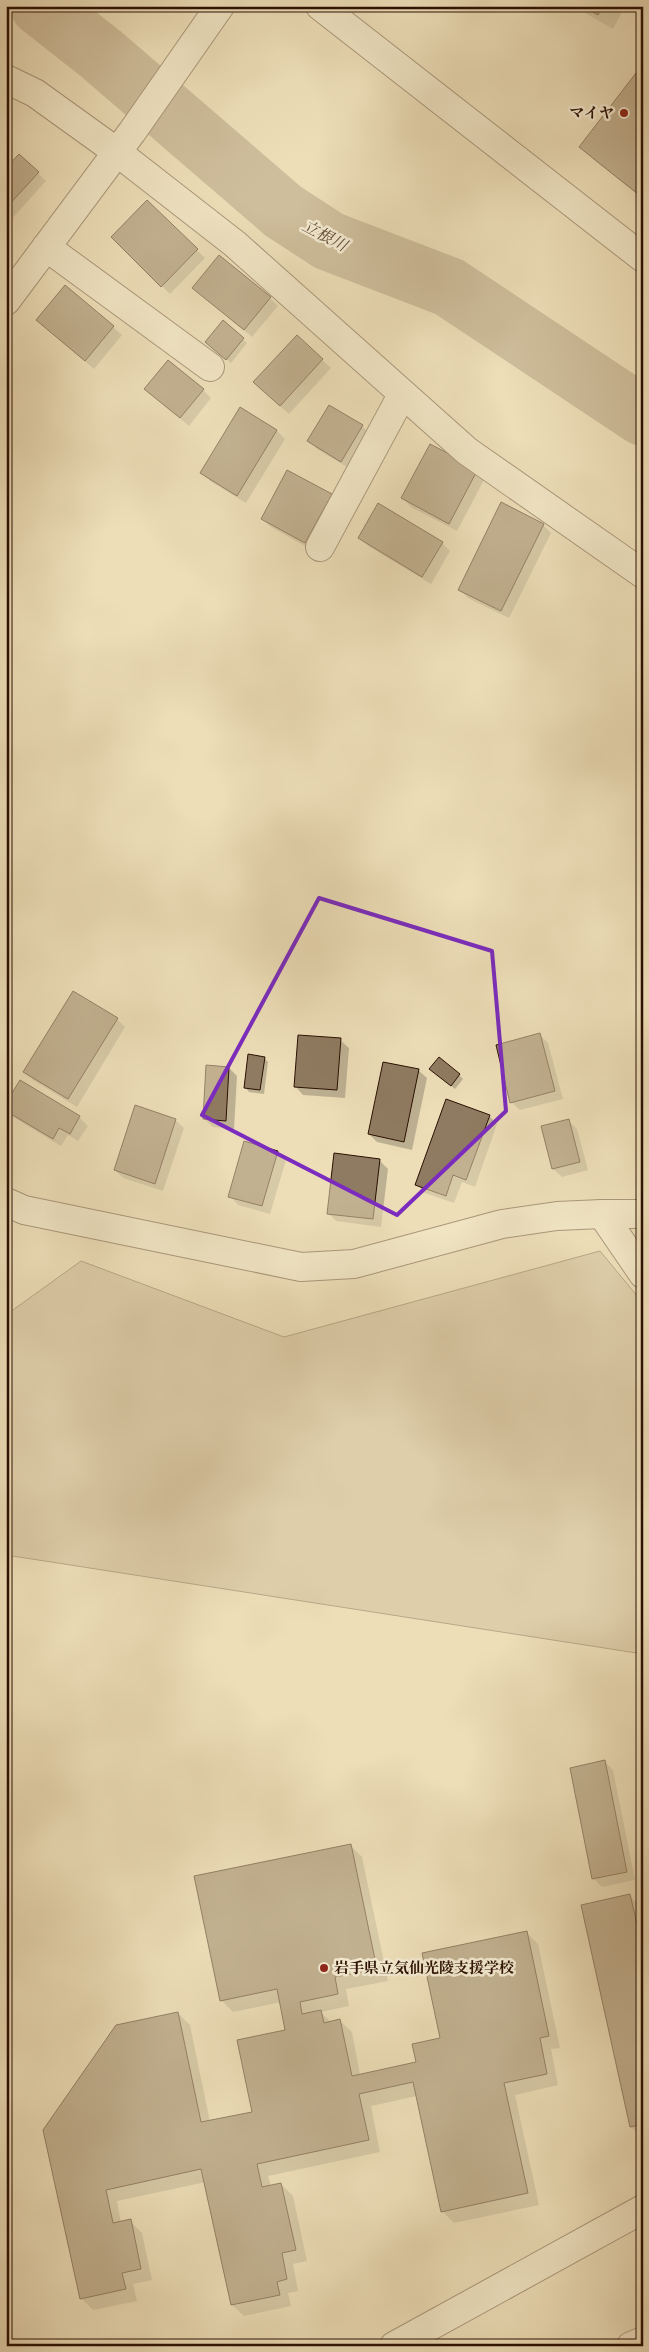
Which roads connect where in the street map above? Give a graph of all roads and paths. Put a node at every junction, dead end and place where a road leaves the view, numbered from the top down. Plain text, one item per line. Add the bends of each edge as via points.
1 (220, 6) edge
2 (320, 6) edge
3 (6, 79) edge
4 (125, 142) junction
5 (46, 247) junction
6 (643, 258) edge
7 (6, 301) edge
8 (210, 367) dead end
9 (402, 395) junction
10 (320, 547) dead end
11 (643, 574) edge
12 (6, 1202) edge
13 (602, 1214) junction
14 (643, 1214) edge
15 (643, 1274) edge
16 (643, 2209) edge
17 (643, 2341) edge
18 (394, 2346) edge
19 (631, 2346) edge

1 - 4 street
2 - 6 street
3 - 4 street
4 - 5 street
4 - 9 street
5 - 7 street
5 - 8 street
9 - 10 street
9 - 11 street via 467,451
12 - 13 street via 24,1210 301,1267 354,1264 502,1224
13 - 14 street
13 - 15 street
16 - 18 street
17 - 19 street

